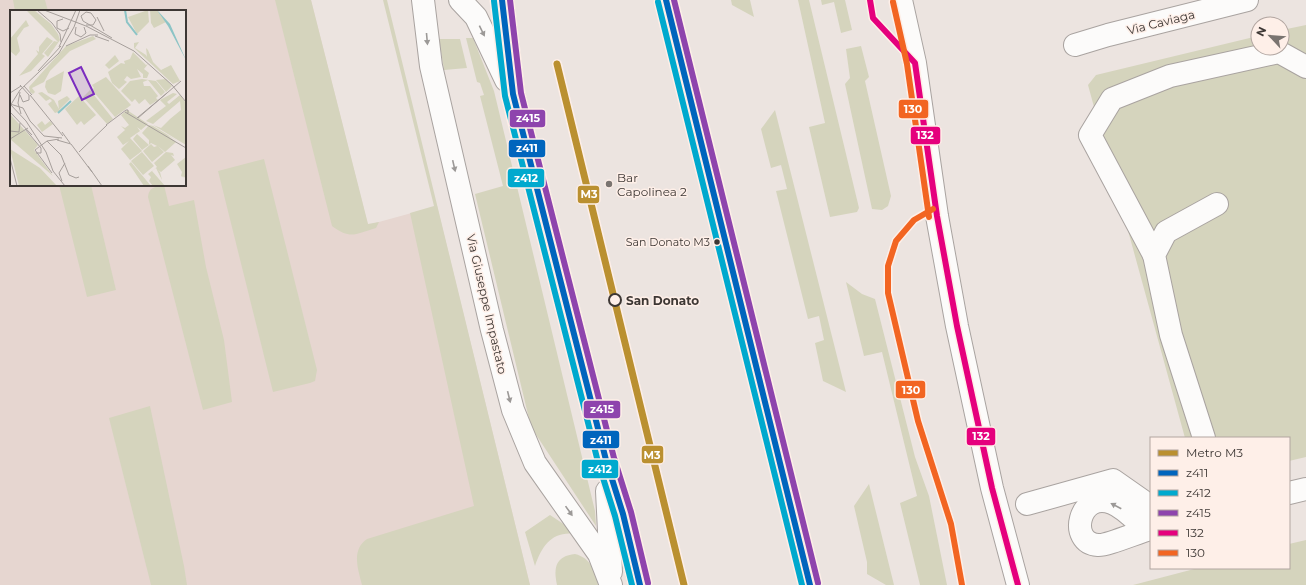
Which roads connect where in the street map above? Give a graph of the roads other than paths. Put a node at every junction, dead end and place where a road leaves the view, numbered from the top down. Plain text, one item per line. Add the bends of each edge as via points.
1 (423, 0) edge
2 (460, 0) edge
3 (502, 0) edge
4 (901, 0) edge
5 (1247, 0) edge
6 (1075, 45) dead end
7 (1306, 67) edge
8 (513, 94) junction
9 (1217, 204) dead end
10 (1154, 255) junction
11 (1204, 437) edge
12 (606, 460) junction
13 (1306, 489) edge
14 (1290, 493) edge
15 (1027, 504) dead end
16 (1149, 527) edge
17 (612, 585) edge
18 (640, 585) edge
19 (1018, 585) edge

1 -> 17 street, Via Giuseppe Impastato via 431,66 512,410 535,463 599,554
2 -> 8 street via 476,18
3 - 8 street, Via Giuseppe Impastato
4 - 19 street via 915,63 937,216 957,326 992,488
5 - 6 street, Via Caviaga
7 - 10 street via 1278,52 1170,76 1112,99 1090,135
8 - 12 street, Via Giuseppe Impastato
9 - 10 street via 1166,232
10 - 11 street via 1171,335
12 - 17 street, Via Giuseppe Impastato
12 - 18 street, Via Giuseppe Impastato via 623,514
13 - 14 street
15 - 16 street via 1113,480 1144,502

